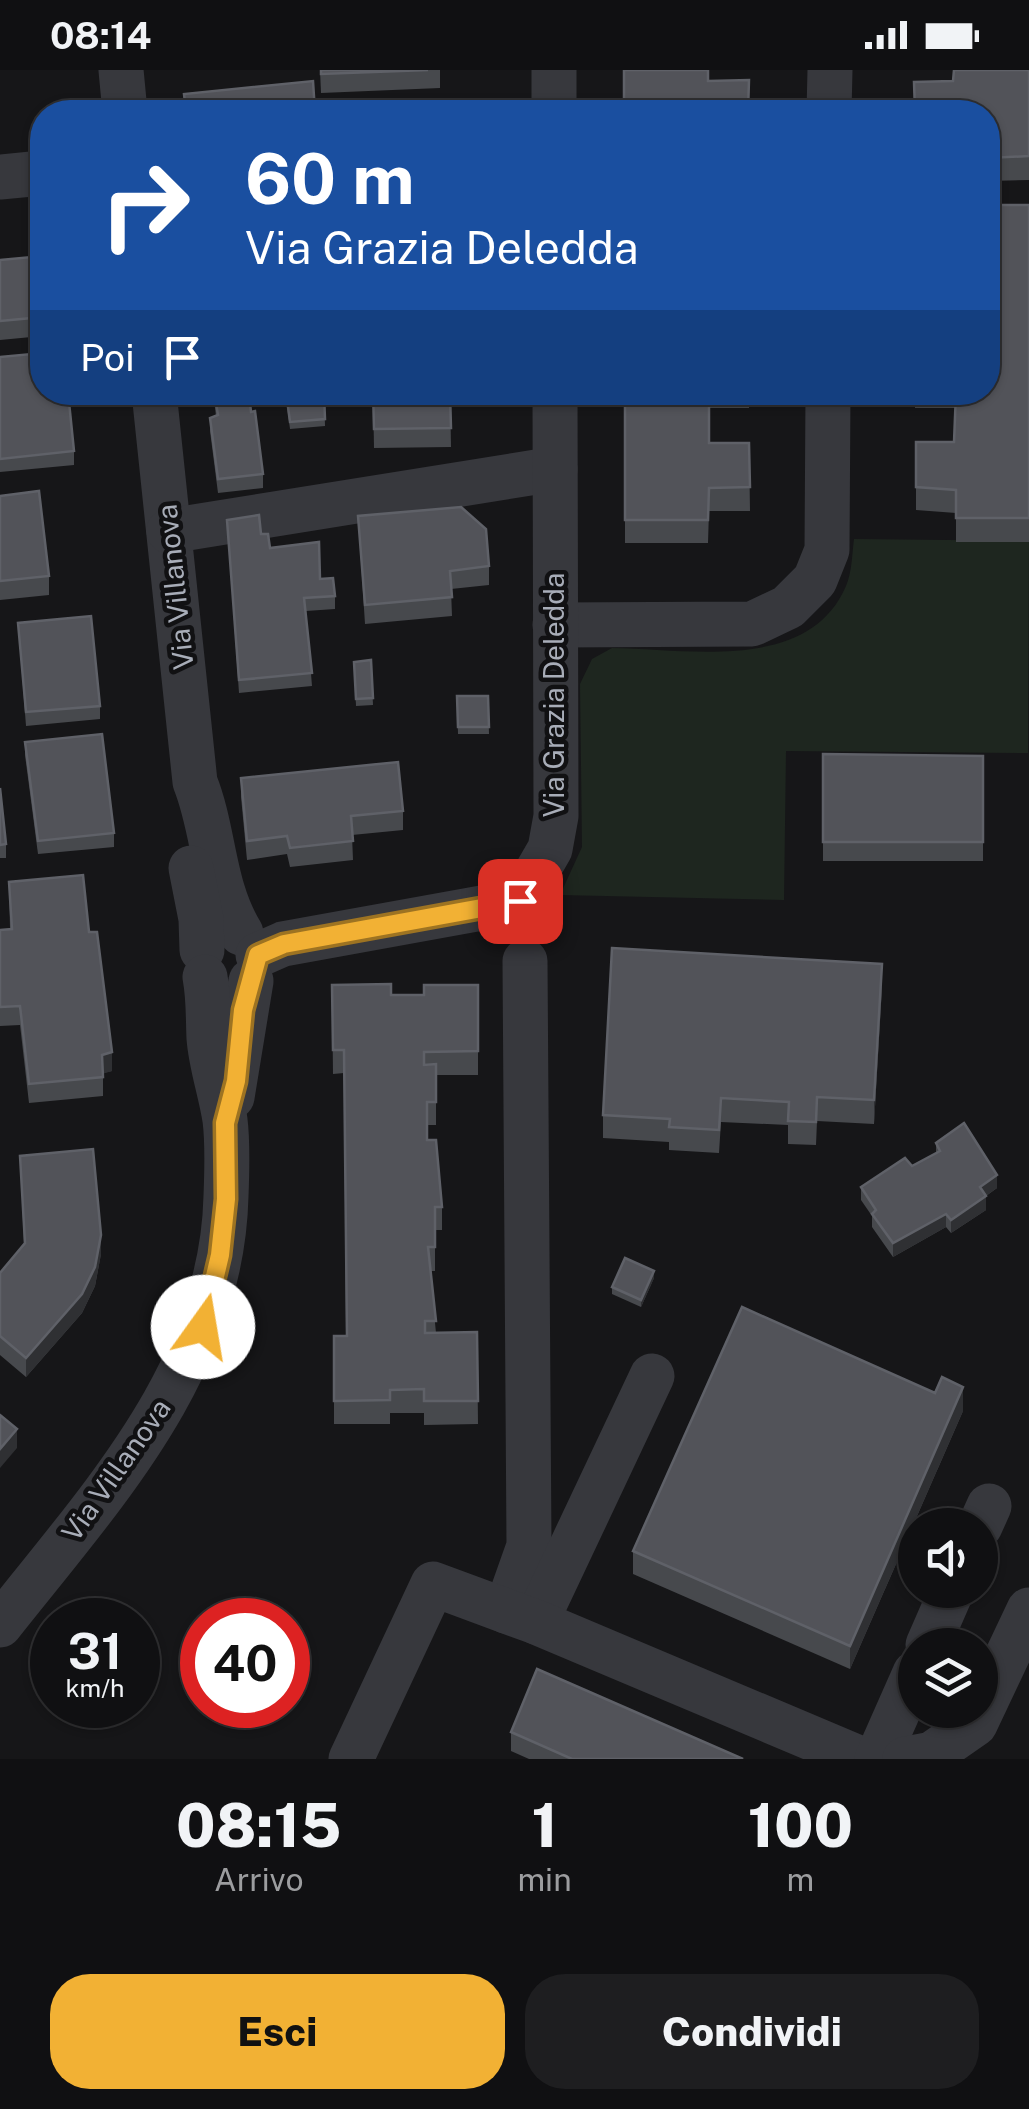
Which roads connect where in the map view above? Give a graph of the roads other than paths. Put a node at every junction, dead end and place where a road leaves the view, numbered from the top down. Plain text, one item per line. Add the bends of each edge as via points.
1 (121, 70) edge
2 (554, 70) edge
3 (830, 70) edge
4 (124, 100) edge
5 (554, 100) edge
6 (830, 100) edge
7 (30, 174) edge
8 (0, 177) edge
9 (155, 405) edge
10 (555, 405) edge
11 (828, 405) edge
12 (555, 469) junction
13 (169, 531) junction
14 (555, 625) junction
15 (231, 959) junction
16 (525, 961) dead end
17 (652, 1376) dead end
18 (1029, 1610) edge
19 (521, 1617) junction
20 (0, 1625) edge
21 (898, 1712) edge
22 (351, 1759) edge
23 (861, 1759) edge
24 (877, 1759) edge
25 (905, 1759) edge

1 - 4 street
2 - 5 street
3 - 6 street
7 - 8 street
9 - 13 street, Via Villanova
10 - 12 street, Via Grazia Deledda
11 - 14 street via 827,550 815,580 788,607 752,624
12 - 13 street
12 - 14 street, Via Grazia Deledda
13 - 15 street, Via Villanova via 195,782 188,820
14 - 15 street, Via Grazia Deledda via 556,816 550,849 520,901
15 - 20 street, Via Villanova via 209,1038 225,1123 226,1199 203,1327 120,1473
16 - 19 street via 529,1546
17 - 19 street
18 - 25 street via 976,1724 932,1754
19 - 22 street via 433,1584
19 - 23 street
21 - 24 street

